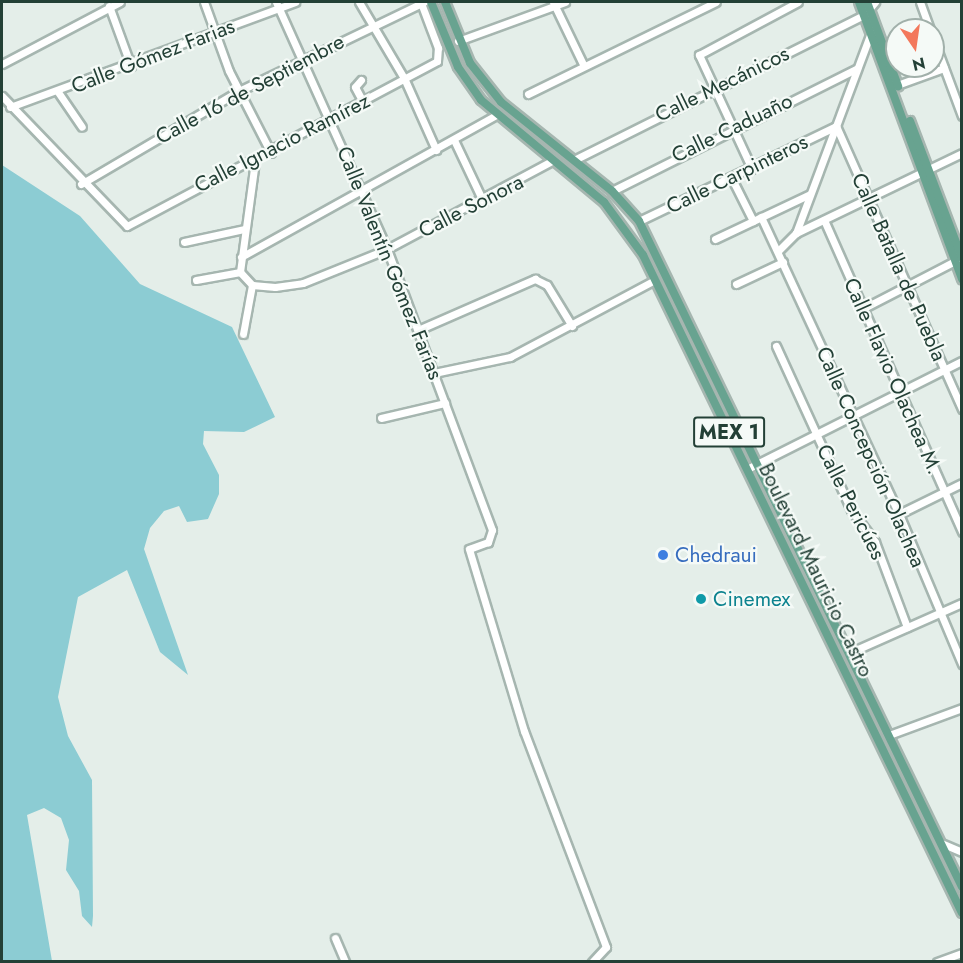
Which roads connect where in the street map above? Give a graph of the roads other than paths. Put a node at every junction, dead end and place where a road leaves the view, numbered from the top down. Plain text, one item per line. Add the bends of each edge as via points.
1 (120, 2) edge
2 (204, 2) edge
3 (295, 2) edge
4 (358, 2) edge
5 (423, 2) edge
6 (431, 2) edge
7 (445, 2) edge
8 (565, 2) edge
9 (716, 2) edge
10 (798, 2) edge
11 (859, 2) edge
12 (920, 2) edge
13 (554, 3) edge
14 (277, 5) edge
15 (699, 5) edge
16 (109, 6) junction
17 (869, 7) edge
18 (926, 18) edge
19 (372, 25) junction
20 (872, 32) junction
21 (213, 33) junction
22 (458, 40) junction
23 (304, 58) junction
24 (2, 64) edge
25 (131, 66) junction
26 (584, 66) junction
27 (856, 69) junction
28 (945, 71) edge
29 (404, 78) junction
30 (916, 78) edge
31 (361, 80) dead end
32 (897, 85) junction
33 (714, 89) junction
34 (239, 91) junction
35 (58, 92) junction
36 (528, 94) dead end
37 (2, 96) edge
38 (363, 102) junction
39 (10, 107) junction
40 (496, 115) junction
41 (962, 116) edge
42 (332, 119) junction
43 (836, 126) junction
44 (82, 127) dead end
45 (730, 128) junction
46 (454, 140) junction
47 (436, 150) junction
48 (271, 153) junction
49 (962, 153) edge
50 (574, 160) junction
51 (255, 161) junction
52 (552, 161) junction
53 (752, 169) junction
54 (926, 171) junction
55 (732, 179) junction
56 (81, 183) junction
57 (612, 191) junction
58 (362, 193) junction
59 (810, 194) junction
60 (871, 197) junction
61 (483, 201) junction
62 (761, 217) junction
63 (824, 220) junction
64 (639, 221) junction
65 (753, 221) junction
66 (244, 229) junction
67 (796, 233) junction
68 (715, 239) dead end
69 (184, 243) dead end
70 (387, 249) junction
71 (778, 251) junction
72 (240, 257) junction
73 (960, 259) edge
74 (783, 262) junction
75 (240, 272) junction
76 (962, 279) edge
77 (196, 280) dead end
78 (655, 280) junction
79 (736, 284) dead end
80 (252, 285) junction
81 (908, 285) junction
82 (665, 301) junction
83 (864, 308) junction
84 (687, 315) junction
85 (572, 326) junction
86 (418, 330) junction
87 (243, 334) dead end
88 (776, 346) dead end
89 (962, 361) edge
90 (944, 370) junction
91 (434, 373) junction
92 (902, 391) junction
93 (445, 403) junction
94 (962, 409) edge
95 (854, 415) junction
96 (381, 418) dead end
97 (817, 434) junction
98 (759, 463) junction
99 (747, 468) junction
100 (962, 483) edge
101 (944, 491) junction
102 (899, 514) junction
103 (962, 532) edge
104 (962, 603) edge
105 (939, 613) junction
106 (907, 627) junction
107 (849, 652) junction
108 (962, 664) edge
109 (962, 708) edge
110 (889, 735) junction
111 (941, 843) junction
112 (962, 852) edge
113 (962, 887) edge
114 (962, 913) edge
115 (335, 938) dead end
116 (962, 953) edge
117 (345, 962) edge
118 (592, 962) edge
119 (937, 962) edge

1 - 16 street
2 - 21 street
3 - 14 street, Calle Gómez Farias
4 - 19 street
5 - 19 street, Calle 16 de Septiembre
5 - 29 street, Calle Ignacio Ramírez via 438,58
6 - 40 main road, Boulevard Mauricio Castro / MEX 1 via 458,67
7 - 22 main road, Boulevard Mauricio Castro / MEX 1
8 - 13 street
9 - 15 street
10 - 33 street via 701,51
11 - 17 main road
12 - 18 street
13 - 22 street
13 - 26 street
14 - 21 street, Calle Gómez Farias
14 - 23 street, Calle Valentín Gómez Farías
15 - 26 street
16 - 24 street
16 - 25 street
17 - 20 main road
17 - 32 main road
17 - 33 street, Calle Mecánicos
19 - 23 street, Calle 16 de Septiembre
19 - 29 street
20 - 27 street
20 - 54 main road
21 - 25 street, Calle Gómez Farias
21 - 34 street
22 - 50 main road, Boulevard Mauricio Castro / MEX 1 via 501,102
23 - 34 street, Calle 16 de Septiembre
23 - 42 street, Calle Valentín Gómez Farías
25 - 35 street, Calle Gómez Farias
26 - 36 street
27 - 43 street
27 - 45 street, Calle Caduaño
28 - 41 street
29 - 38 street, Calle Ignacio Ramírez
29 - 47 street
30 - 32 street
31 - 38 street via 355,87
32 - 54 main road
33 - 45 street
33 - 50 street, Calle Mecánicos
34 - 48 street
34 - 56 street, Calle 16 de Septiembre
35 - 39 street, Calle Gómez Farias
35 - 44 street
37 - 39 street
38 - 42 street, Calle Ignacio Ramírez
39 - 56 street
40 - 46 street
40 - 52 main road, Boulevard Mauricio Castro / MEX 1
42 - 48 street, Calle Ignacio Ramírez
42 - 58 street, Calle Valentín Gómez Farías
43 - 53 street, Calle Carpinteros
43 - 59 street
43 - 60 street, Calle Batalla de Puebla
45 - 53 street
45 - 57 street, Calle Caduaño
46 - 47 street
46 - 61 street
47 - 58 street
48 - 51 street, Calle Ignacio Ramírez
49 - 54 street
50 - 57 main road, Boulevard Mauricio Castro / MEX 1
51 - 56 street, Calle Ignacio Ramírez via 167,200 125,226
51 - 66 street
52 - 61 street, Calle Sonora
52 - 78 main road, Boulevard Mauricio Castro / MEX 1 via 617,216
53 - 55 street, Calle Carpinteros
54 - 60 street
54 - 73 main road
55 - 64 street, Calle Carpinteros
55 - 65 street
57 - 64 main road, Boulevard Mauricio Castro / MEX 1
58 - 70 street, Calle Valentín Gómez Farías
58 - 72 street
59 - 62 street
59 - 67 street
60 - 63 street
60 - 81 street, Calle Batalla de Puebla
61 - 70 street, Calle Sonora
62 - 65 street
62 - 71 street, Calle Concepción Olachea
63 - 67 street
63 - 83 street, Calle Flavio Olachea M.
64 - 84 main road, Boulevard Mauricio Castro / MEX 1
65 - 68 street
66 - 69 street
66 - 72 street
67 - 71 street
70 - 80 street, Calle Sonora via 298,285
70 - 86 street, Calle Valentín Gómez Farías
71 - 74 street, Calle Concepción Olachea
72 - 75 street
73 - 76 main road
73 - 81 street
74 - 79 street
74 - 95 street, Calle Concepción Olachea
75 - 77 street
75 - 80 street
78 - 82 main road, Boulevard Mauricio Castro / MEX 1
78 - 85 street
80 - 87 street
81 - 83 street
81 - 90 street, Calle Batalla de Puebla
82 - 84 main road
82 - 99 main road, Boulevard Mauricio Castro / MEX 1
83 - 92 street, Calle Flavio Olachea M.
84 - 98 main road, Boulevard Mauricio Castro / MEX 1
85 - 86 street via 547,285 530,280
85 - 91 street via 501,361
86 - 91 street, Calle Valentín Gómez Farías
88 - 97 street, Calle Pericúes
89 - 90 street
90 - 92 street
90 - 94 street, Calle Batalla de Puebla
91 - 93 street, Calle Valentín Gómez Farías
92 - 95 street
92 - 101 street, Calle Flavio Olachea M.
93 - 96 street
93 - 118 street, Calle Valentín Gómez Farías via 492,530 488,542 469,549 524,731 606,948
95 - 97 street
95 - 102 street, Calle Concepción Olachea
97 - 98 street
97 - 106 street, Calle Pericúes via 851,510 875,542
98 - 99 street
98 - 107 main road, Boulevard Mauricio Castro / MEX 1
99 - 114 main road, Boulevard Mauricio Castro / MEX 1
100 - 101 street
101 - 102 street
101 - 103 street, Calle Flavio Olachea M.
102 - 105 street, Calle Concepción Olachea
104 - 105 street
105 - 106 street
105 - 108 street, Calle Concepción Olachea
106 - 107 street
107 - 110 main road, Boulevard Mauricio Castro / MEX 1
109 - 110 street
110 - 111 main road, Boulevard Mauricio Castro / MEX 1
111 - 112 street
111 - 113 main road, Boulevard Mauricio Castro / MEX 1
115 - 117 street
116 - 119 street

